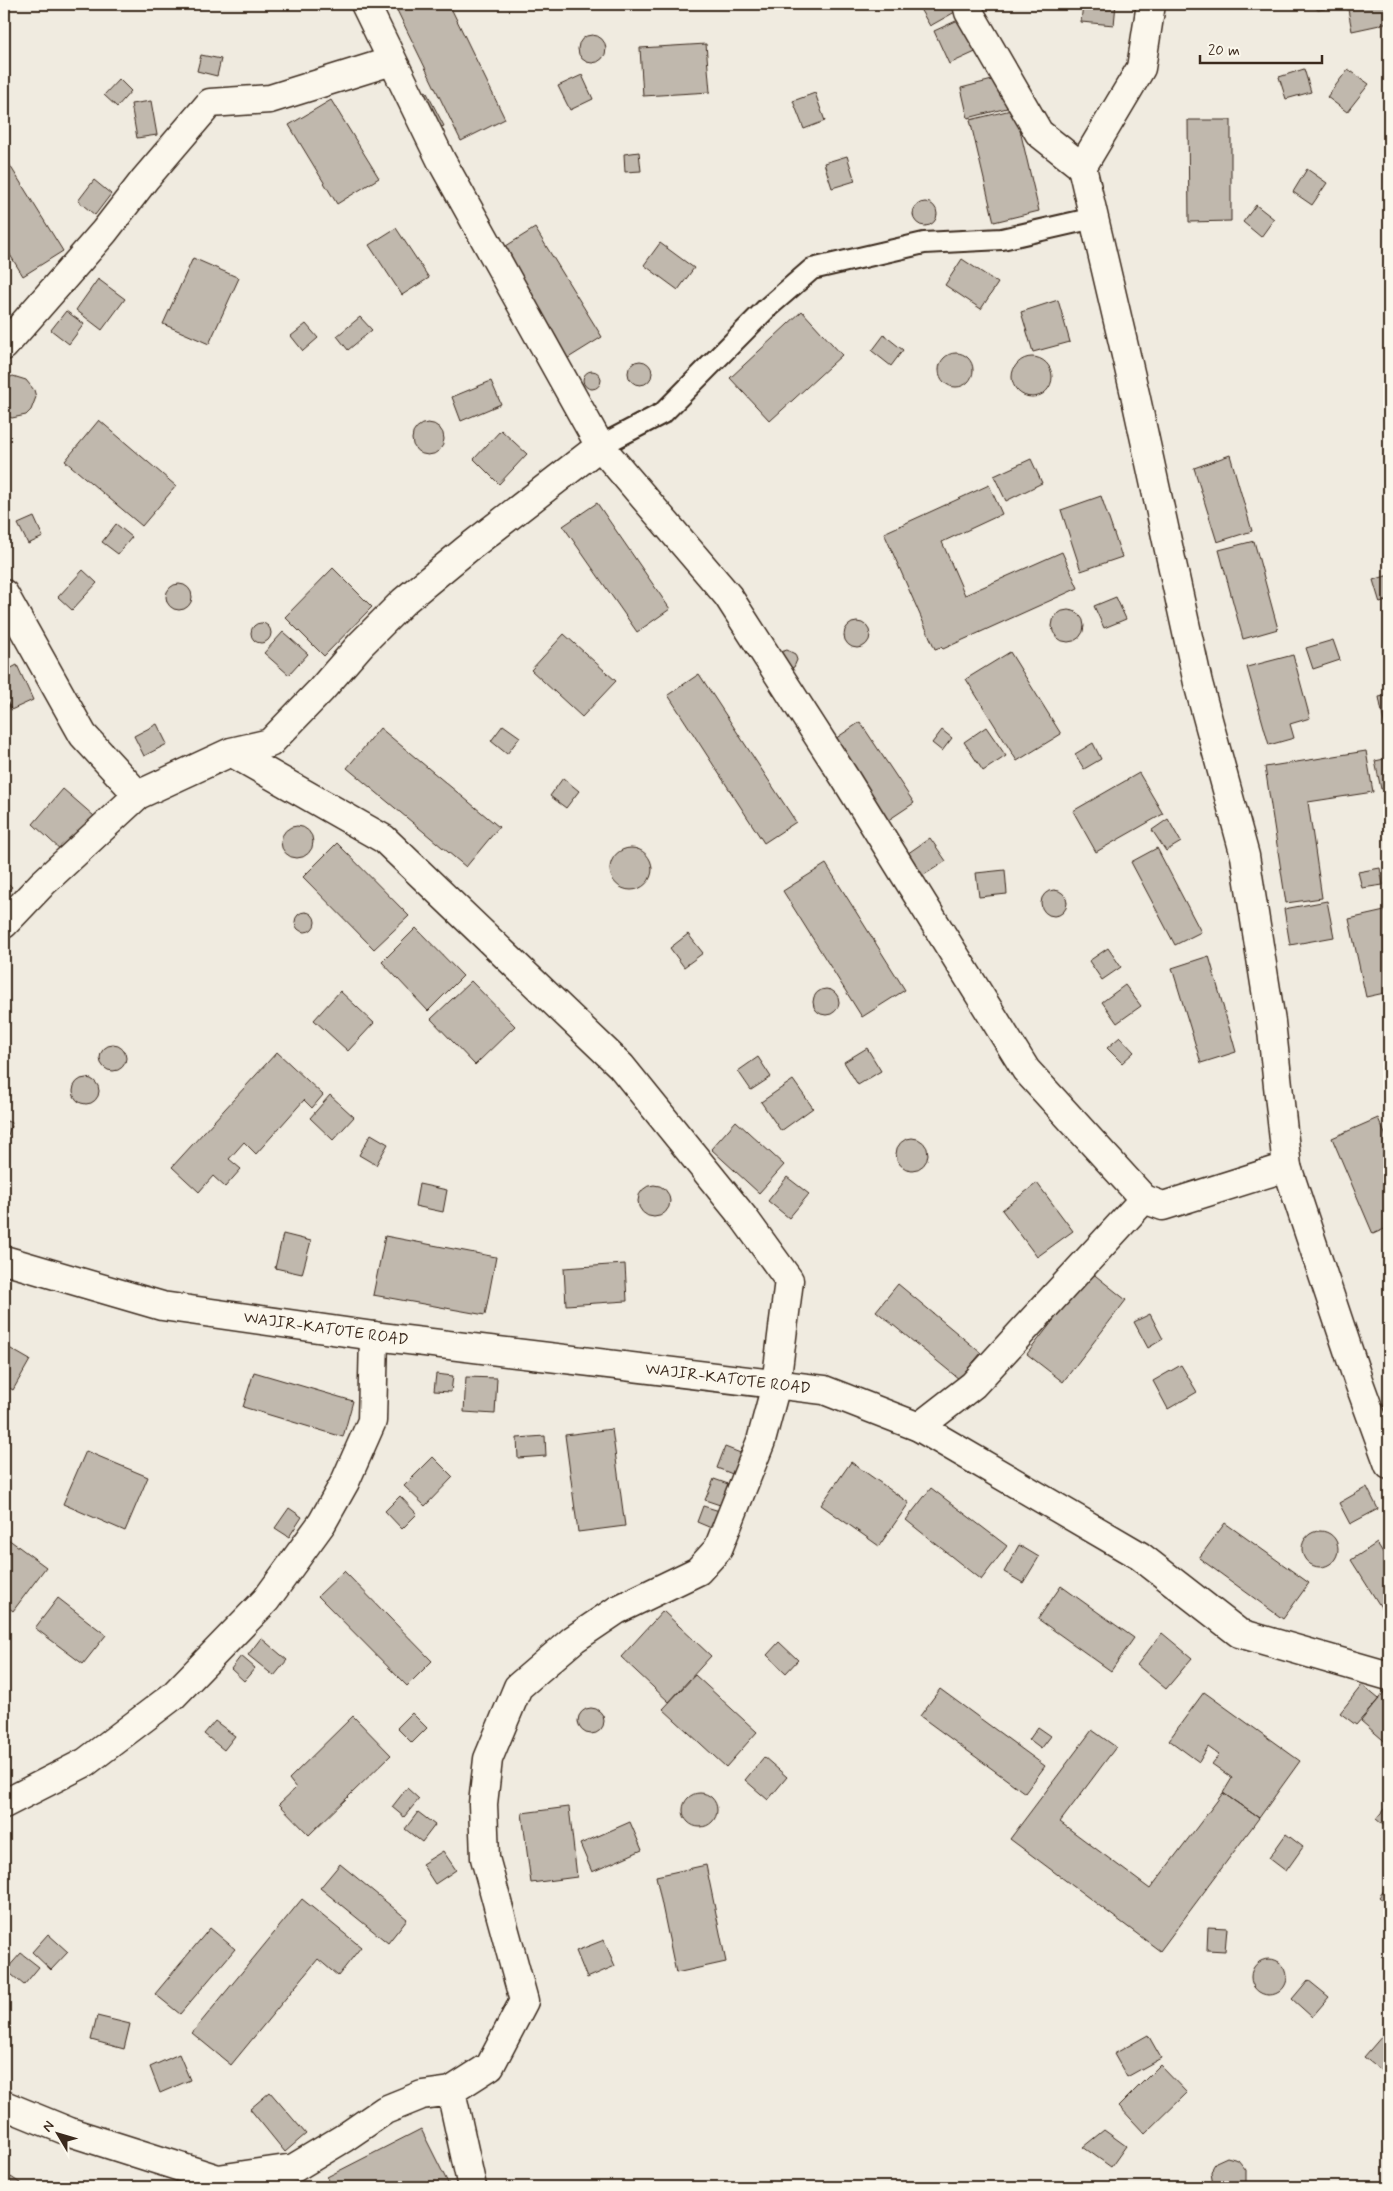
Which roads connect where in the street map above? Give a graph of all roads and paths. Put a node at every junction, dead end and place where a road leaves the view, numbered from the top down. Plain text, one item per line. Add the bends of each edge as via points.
1 (364, 4) edge
2 (966, 4) edge
3 (1151, 4) edge
4 (392, 61) junction
5 (1082, 167) junction
6 (1094, 218) junction
7 (4, 346) edge
8 (600, 446) junction
9 (4, 594) edge
10 (231, 752) junction
11 (138, 795) junction
12 (4, 924) edge
13 (1287, 1167) junction
14 (1144, 1199) junction
15 (4, 1260) edge
16 (374, 1336) junction
17 (776, 1385) junction
18 (919, 1427) junction
19 (1389, 1465) edge
20 (1389, 1676) edge
21 (4, 1804) edge
22 (451, 2091) junction
23 (4, 2105) edge
24 (472, 2187) edge

1 - 4 street
2 - 5 street via 1040,133
3 - 5 street via 1141,68
4 - 7 street via 270,99 210,103 104,232
4 - 8 street via 441,160
5 - 6 street
6 - 8 lane via 1002,239 924,243 812,269 767,308 663,413
6 - 13 street via 1136,394 1198,683 1245,856 1271,1022
8 - 10 street via 404,602 270,743
8 - 14 street via 728,596 1026,1070
9 - 11 street via 83,735
10 - 11 street
10 - 17 street via 384,839 621,1066 744,1218 789,1280
11 - 12 street
13 - 14 street via 1162,1206
13 - 19 street
14 - 18 street via 973,1385
15 - 16 street, WAJIR-KATOTE ROAD via 162,1306
16 - 17 street, WAJIR-KATOTE ROAD
16 - 21 street via 372,1421 345,1482 322,1523 266,1600 173,1696 86,1762
17 - 18 street, WAJIR-KATOTE ROAD via 824,1390
17 - 22 street via 761,1441 718,1549 698,1571 616,1610 574,1639 518,1687 488,1759 483,1804 485,1858 524,2000 490,2066
18 - 20 street, WAJIR-KATOTE ROAD via 1140,1556 1239,1633
22 - 23 street via 422,2095 385,2110 294,2168 218,2178 70,2132
22 - 24 street

